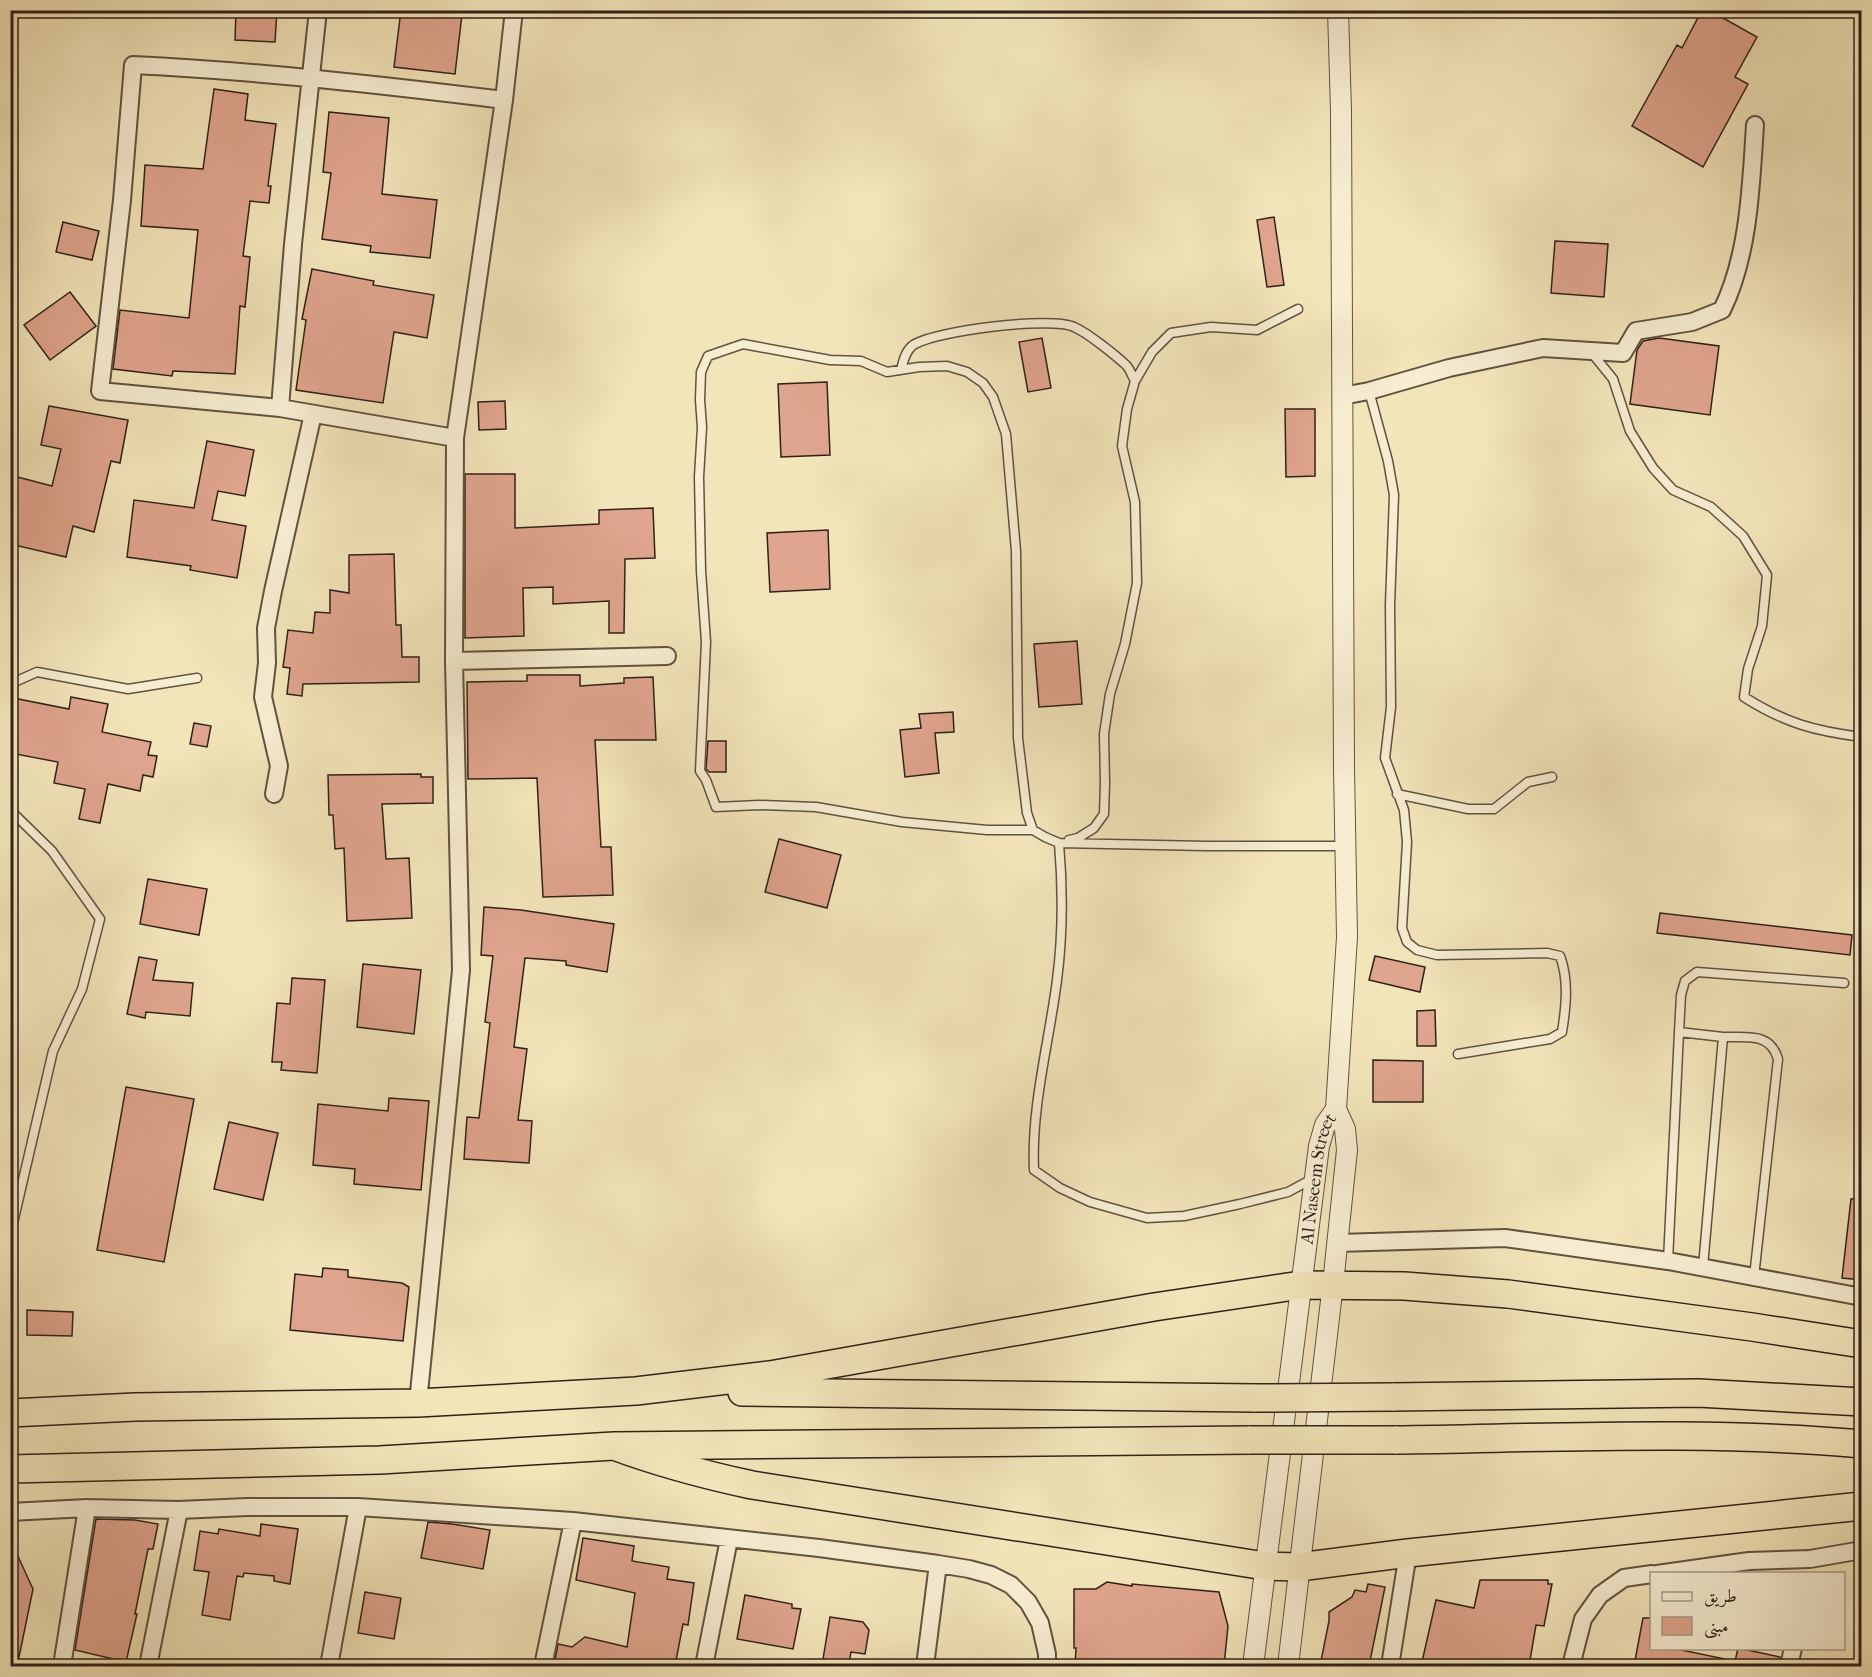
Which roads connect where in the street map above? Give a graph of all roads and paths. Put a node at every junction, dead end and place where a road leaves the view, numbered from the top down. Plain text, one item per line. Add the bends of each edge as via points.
1 (318, 10) edge
2 (514, 10) edge
3 (1338, 10) edge
4 (312, 77) junction
5 (504, 100) junction
6 (1755, 125) dead end
7 (1298, 309) dead end
8 (1591, 351) junction
9 (901, 370) junction
10 (1135, 381) junction
11 (1369, 391) junction
12 (1342, 396) junction
13 (280, 408) junction
14 (313, 414) junction
15 (455, 438) junction
16 (667, 656) dead end
17 (454, 661) junction
18 (197, 678) dead end
19 (10, 684) edge
20 (1862, 737) edge
21 (1552, 777) dead end
22 (274, 794) dead end
23 (1397, 794) junction
24 (10, 810) edge
25 (1033, 830) junction
26 (1059, 843) junction
27 (1346, 846) junction
28 (1844, 983) dead end
29 (1679, 1032) junction
30 (1723, 1036) junction
31 (1458, 1054) dead end
32 (1336, 1109) junction
33 (1315, 1178) junction
34 (10, 1236) edge
35 (1338, 1243) junction
36 (1668, 1262) junction
37 (1703, 1267) junction
38 (1754, 1276) junction
39 (1333, 1284) junction
40 (1301, 1285) junction
41 (1862, 1297) edge
42 (1862, 1344) edge
43 (636, 1390) junction
44 (1862, 1402) edge
45 (418, 1403) junction
46 (10, 1413) edge
47 (1862, 1444) edge
48 (614, 1446) junction
49 (10, 1469) edge
50 (1862, 1506) edge
51 (358, 1507) junction
52 (87, 1508) junction
53 (178, 1510) junction
54 (10, 1512) edge
55 (573, 1521) junction
56 (729, 1539) junction
57 (1862, 1550) edge
58 (1408, 1553) junction
59 (938, 1563) junction
60 (1265, 1566) junction
61 (1809, 1566) edge
62 (1299, 1567) junction
63 (1671, 1572) edge
64 (1650, 1574) edge
65 (1793, 1650) edge
66 (62, 1666) edge
67 (148, 1666) edge
68 (328, 1666) edge
69 (543, 1666) edge
70 (704, 1666) edge
71 (925, 1666) edge
72 (1047, 1666) edge
73 (1253, 1666) edge
74 (1288, 1666) edge
75 (1390, 1666) edge
76 (1571, 1666) edge
77 (1789, 1666) edge

1 - 4 street
2 - 5 street
3 - 12 street
4 - 5 street
4 - 13 street
4 - 13 street via 133,65 122,200 99,391
5 - 15 street
6 - 8 street via 1749,207 1733,288 1722,310 1692,322 1636,331 1623,353
7 - 10 lane via 1257,330 1211,327 1170,333 1152,352
8 - 11 street via 1543,348 1449,368
8 - 20 lane via 1613,379 1630,431 1653,468 1673,490 1711,507 1743,536 1767,575 1762,626 1748,669 1744,697 1809,729
9 - 10 lane via 912,346 941,336 1046,322 1073,326 1128,367
9 - 25 lane via 947,366 966,372 983,383 993,397 1006,434 1016,551 1018,738 1027,813
9 - 25 lane via 887,372 861,361 830,360 742,344 708,356 701,372 700,400 701,571 706,642 700,771 716,807 816,807 902,822
10 - 26 lane via 1122,446 1135,502 1137,583 1104,734 1104,814 1094,828
11 - 12 street
11 - 23 lane via 1394,495 1390,706 1384,758
12 - 27 street
13 - 14 street
14 - 15 street
14 - 22 street via 266,628 264,698 279,766
15 - 17 street
16 - 17 street
17 - 45 street via 461,970
18 - 19 lane via 128,689 37,672
21 - 23 lane via 1528,782 1494,809 1468,809
23 - 31 lane via 1404,810 1407,842 1402,928 1407,942 1417,950 1437,955 1547,953 1560,956 1566,971 1562,1032 1550,1039
24 - 34 lane via 52,851 100,919 82,989 53,1051
25 - 26 lane
26 - 27 lane
26 - 33 lane via 1061,937 1033,1143 1034,1170 1090,1202 1147,1218 1184,1216 1240,1204 1288,1192
27 - 32 street via 1347,937
28 - 29 lane via 1697,972 1685,981
29 - 30 lane
29 - 36 lane
30 - 37 lane
30 - 38 lane via 1764,1039 1775,1047 1778,1059
32 - 33 street, Al Naseem Street via 1325,1125
32 - 35 street, Al Naseem Street via 1345,1129 1347,1150
33 - 40 street, Al Naseem Street
35 - 36 street via 1505,1238
35 - 39 street, Al Naseem Street
36 - 37 street
37 - 38 street
38 - 41 street
39 - 40 highway
39 - 42 highway via 1508,1294
39 - 62 street, Al Naseem Street
40 - 43 highway via 770,1375
40 - 60 street, Al Naseem Street
43 - 44 highway, bridge via 1255,1398 1698,1392
43 - 45 highway
45 - 46 highway
47 - 48 highway, bridge via 1686,1436
48 - 49 highway via 380,1460
48 - 60 highway via 657,1463 752,1485
50 - 58 highway
51 - 53 street
51 - 55 street
51 - 68 street
52 - 53 street
52 - 54 street
52 - 66 street
53 - 67 street
55 - 56 street
55 - 69 street
56 - 59 street
56 - 70 street
57 - 61 street
58 - 62 highway
58 - 75 street
59 - 71 street
59 - 72 street via 991,1575 1011,1585 1028,1602 1040,1623
60 - 62 highway
60 - 73 street, Al Naseem Street
61 - 63 street via 1749,1561
62 - 74 street, Al Naseem Street
64 - 76 street via 1624,1578 1600,1595 1583,1619
65 - 77 street

